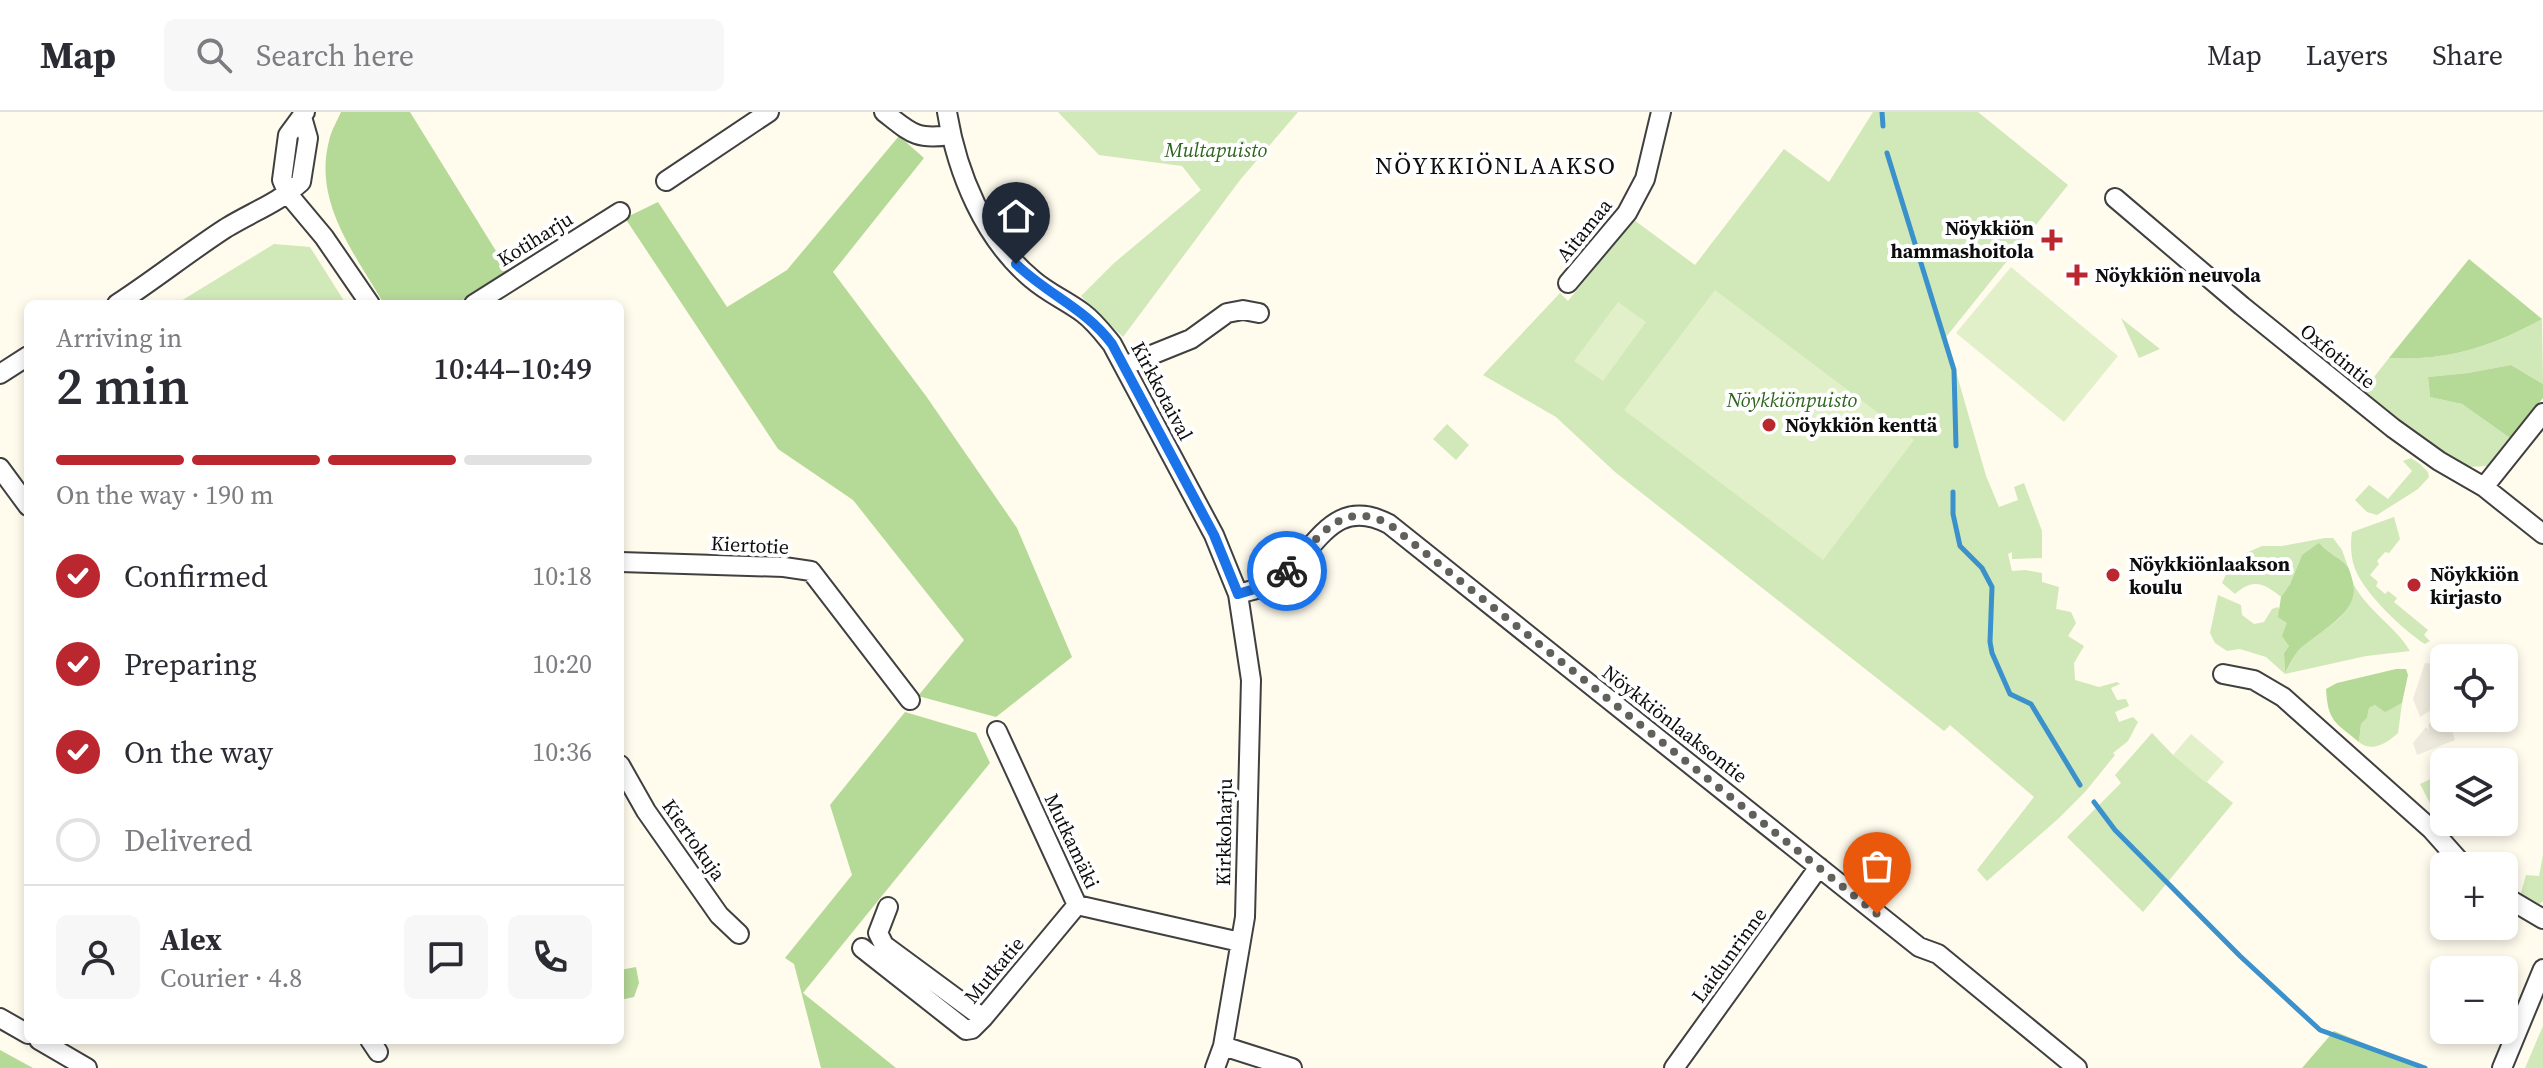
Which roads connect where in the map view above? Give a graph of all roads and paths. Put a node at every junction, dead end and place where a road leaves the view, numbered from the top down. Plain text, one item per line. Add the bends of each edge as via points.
1 (769, 112) edge
2 (884, 112) edge
3 (947, 112) edge
4 (1661, 112) edge
5 (297, 114) edge
6 (951, 135) junction
7 (666, 181) dead end
8 (288, 194) junction
9 (2115, 198) dead end
10 (620, 212) dead end
11 (1568, 283) dead end
12 (123, 300) edge
13 (367, 300) edge
14 (480, 300) edge
15 (1259, 313) dead end
16 (24, 359) edge
17 (1124, 366) junction
18 (0, 374) edge
19 (2543, 413) edge
20 (0, 468) edge
21 (2484, 487) junction
22 (24, 501) edge
23 (2543, 534) edge
24 (624, 562) edge
25 (1238, 594) junction
26 (2223, 674) dead end
27 (910, 700) dead end
28 (997, 731) dead end
29 (624, 772) edge
30 (2452, 852) edge
31 (1819, 867) junction
32 (2518, 904) edge
33 (1077, 905) junction
34 (888, 907) dead end
35 (2543, 919) edge
36 (739, 934) dead end
37 (1240, 942) junction
38 (862, 948) dead end
39 (2543, 969) edge
40 (0, 1018) edge
41 (983, 1018) junction
42 (24, 1032) edge
43 (46, 1044) edge
44 (1223, 1046) junction
45 (87, 1068) edge
46 (1215, 1068) edge
47 (1292, 1068) edge
48 (1674, 1068) edge
49 (2077, 1068) edge
50 (2502, 1068) edge

1 - 7 street
2 - 6 street via 922,137
3 - 6 street, Kirkkotaival
4 - 11 street, Aitamaa via 1645,179 1627,213
5 - 8 street via 288,135 282,180
6 - 17 street, Kirkkotaival via 970,192 1001,246 1032,279 1098,326
8 - 12 street via 200,245
8 - 13 street
9 - 21 street, Oxfotintie via 2393,428
10 - 14 street, Kotiharju
15 - 17 street via 1227,313 1191,339
16 - 18 street
17 - 25 street, Kirkkotaival via 1214,535
19 - 21 street
20 - 22 street
21 - 23 street, Oxfotintie
24 - 27 street, Kiertotie via 811,571
25 - 31 street, Nöykkiönlaaksontie via 1282,577 1337,522 1359,514 1375,517
25 - 37 street, Kirkkoharju via 1251,680
26 - 30 street via 2254,680 2283,697
28 - 33 street, Mutkamäki
29 - 36 street, Kiertokuja via 719,915
31 - 48 street, Laidunrinne
31 - 49 street, Nöykkiönlaaksontie via 1919,947 1938,954
32 - 35 street
33 - 37 street, Mutkamäki
33 - 41 street, Mutkatie
34 - 41 street via 878,933 884,945
37 - 44 street, Kirkkoharju
38 - 41 street, Mutkatie via 966,1030
39 - 50 street
40 - 42 street
43 - 45 street
44 - 46 street, Kirkkoharju
44 - 47 street

